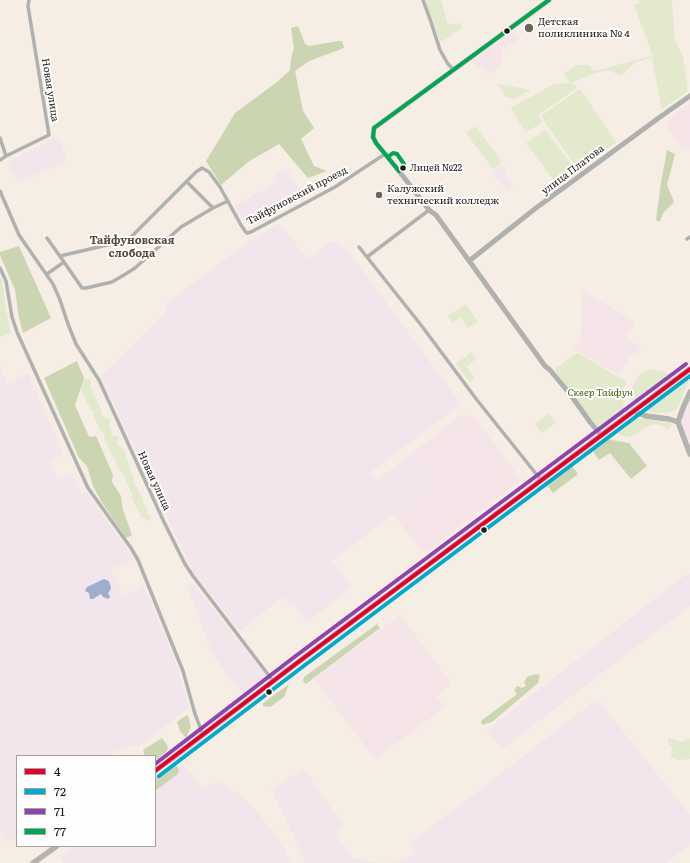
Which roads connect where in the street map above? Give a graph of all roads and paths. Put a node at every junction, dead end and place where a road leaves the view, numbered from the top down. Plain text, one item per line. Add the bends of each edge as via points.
1 (29, 0) edge
2 (423, 0) edge
3 (549, 0) edge
4 (454, 70) junction
5 (690, 96) edge
6 (0, 138) edge
7 (385, 154) junction
8 (6, 156) junction
9 (0, 160) edge
10 (187, 182) junction
11 (0, 190) edge
12 (228, 200) junction
13 (213, 208) junction
14 (429, 210) junction
15 (47, 238) dead end
16 (359, 247) dead end
17 (60, 256) junction
18 (367, 257) junction
19 (469, 261) junction
20 (64, 262) junction
21 (0, 268) edge
22 (46, 274) junction
23 (690, 369) edge
24 (690, 392) edge
25 (682, 408) junction
26 (633, 411) junction
27 (657, 417) junction
28 (678, 422) junction
29 (601, 435) junction
30 (690, 454) edge
31 (541, 480) junction
32 (273, 681) junction
33 (203, 735) junction
34 (156, 770) edge
35 (55, 847) edge
36 (33, 863) edge

1 - 8 street, Новая улица via 49,135
2 - 4 street via 440,50
3 - 4 street
4 - 7 street via 374,128 373,137
5 - 19 street, улица Платова via 536,208
6 - 8 street
7 - 12 street, Тайфуновский проезд via 335,187 248,233
7 - 14 street
8 - 9 street, Новая улица
10 - 12 street via 202,168 209,172
10 - 13 street
10 - 17 street via 129,239
11 - 22 street, Новая улица via 19,235
12 - 13 street
13 - 20 street via 181,227 135,268 112,282 82,288
14 - 18 street
14 - 19 street via 436,215
15 - 17 street
16 - 18 street
17 - 20 street
18 - 31 street
19 - 29 street via 545,366
20 - 22 street
21 - 33 street via 6,281 17,332 88,488 138,560 183,671
22 - 32 street, Новая улица via 60,300 76,344 99,380 185,564
23 - 26 main road
24 - 25 main road
25 - 27 main road via 673,416
25 - 28 main road
26 - 27 main road
26 - 29 main road
27 - 28 main road
28 - 30 main road
29 - 31 main road
31 - 32 main road
32 - 33 main road
33 - 34 main road
35 - 36 main road

